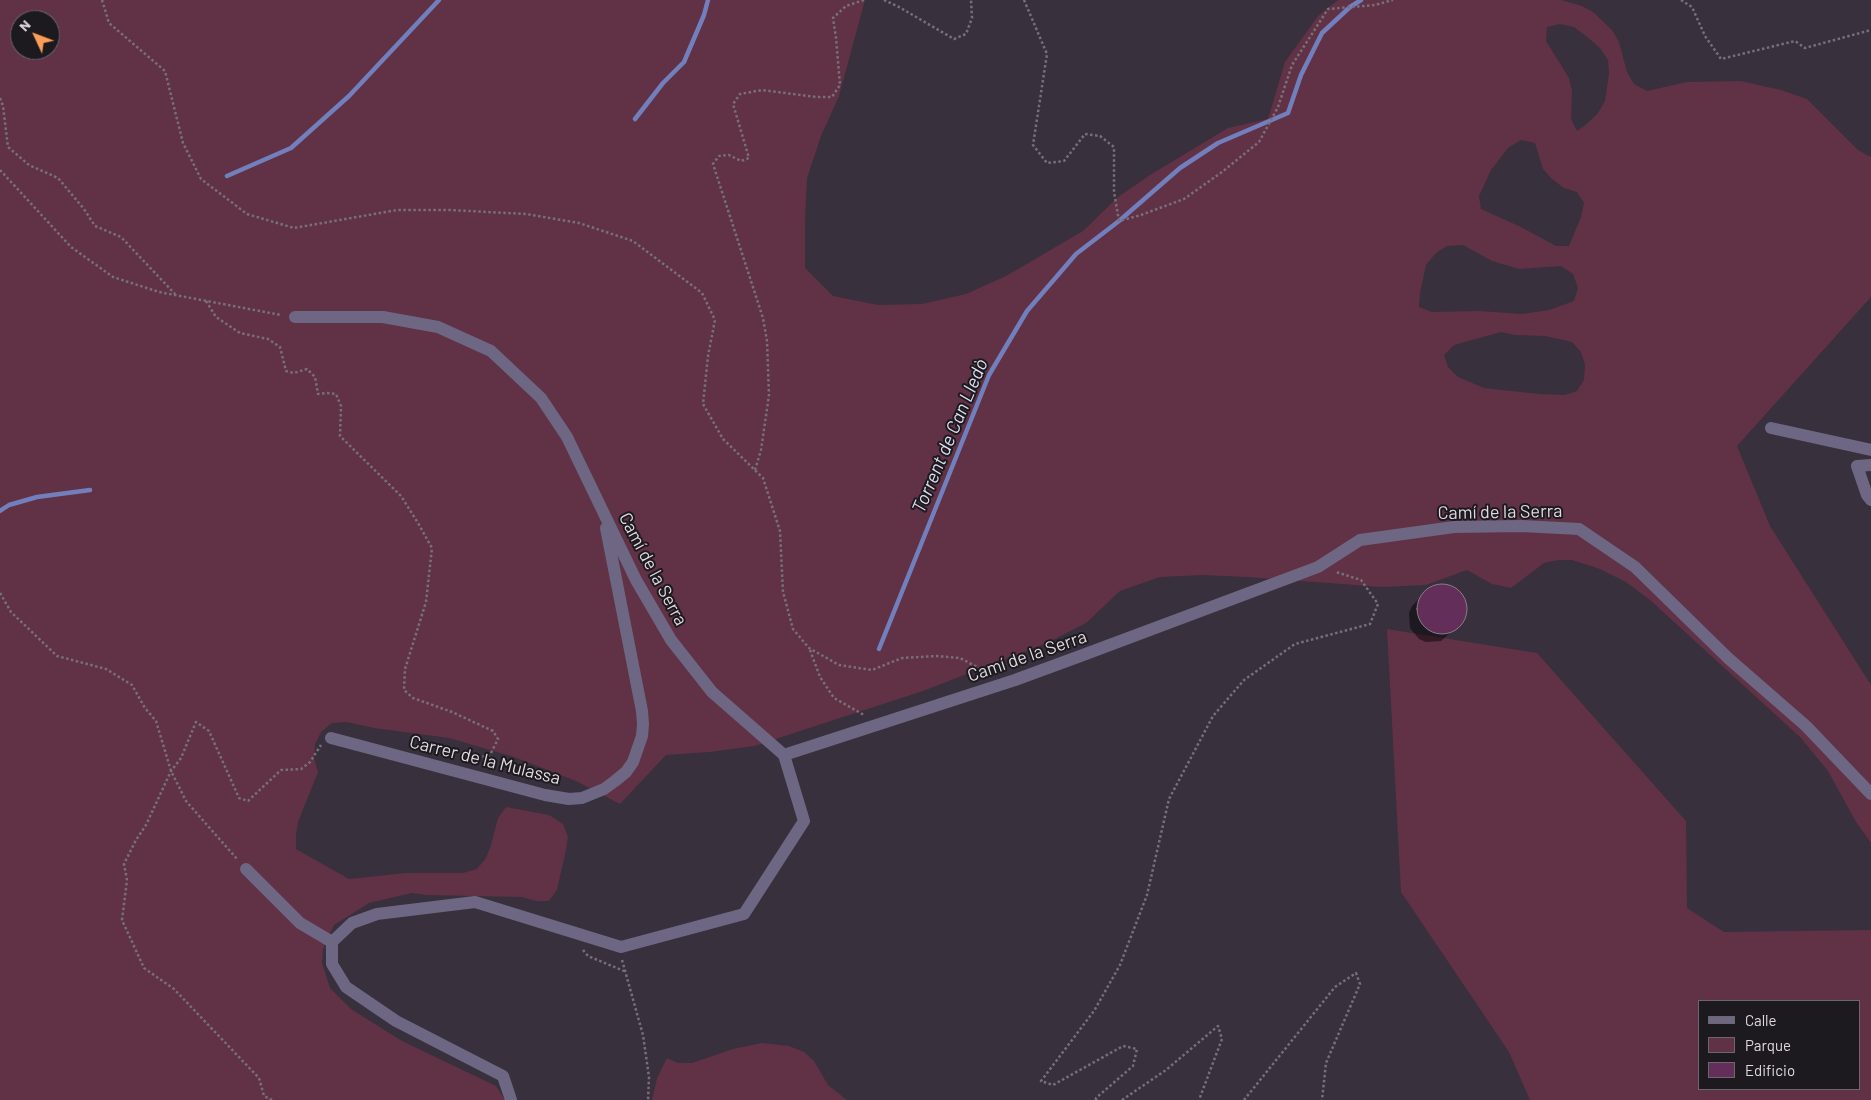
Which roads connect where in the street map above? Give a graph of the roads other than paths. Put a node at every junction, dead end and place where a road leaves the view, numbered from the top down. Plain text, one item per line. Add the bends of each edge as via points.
1 (295, 318) road end
2 (1771, 428) dead end
3 (1871, 450) edge
4 (1871, 465) edge
5 (1871, 500) edge
6 (602, 509) junction
7 (331, 738) road end
8 (784, 755) junction
9 (1871, 794) edge
10 (246, 869) road end
11 (332, 942) junction
12 (511, 1100) edge

1 - 6 street, Camí de la Serra via 383,316 438,327 491,351 542,398 568,437
2 - 3 street
4 - 5 street via 1857,466
6 - 7 street, Carrer de la Mulassa via 642,711 642,736 626,772 592,795 569,799
6 - 8 street, Camí de la Serra via 636,580 671,640 712,692
8 - 9 street, Camí de la Serra via 1015,680 1318,567 1360,540 1454,527 1522,526 1579,529 1635,567 1728,658 1806,726
8 - 11 street via 804,821 744,914 621,947 475,902 377,914 352,923
10 - 11 street via 300,923
11 - 12 street via 332,964 346,987 396,1021 503,1076

